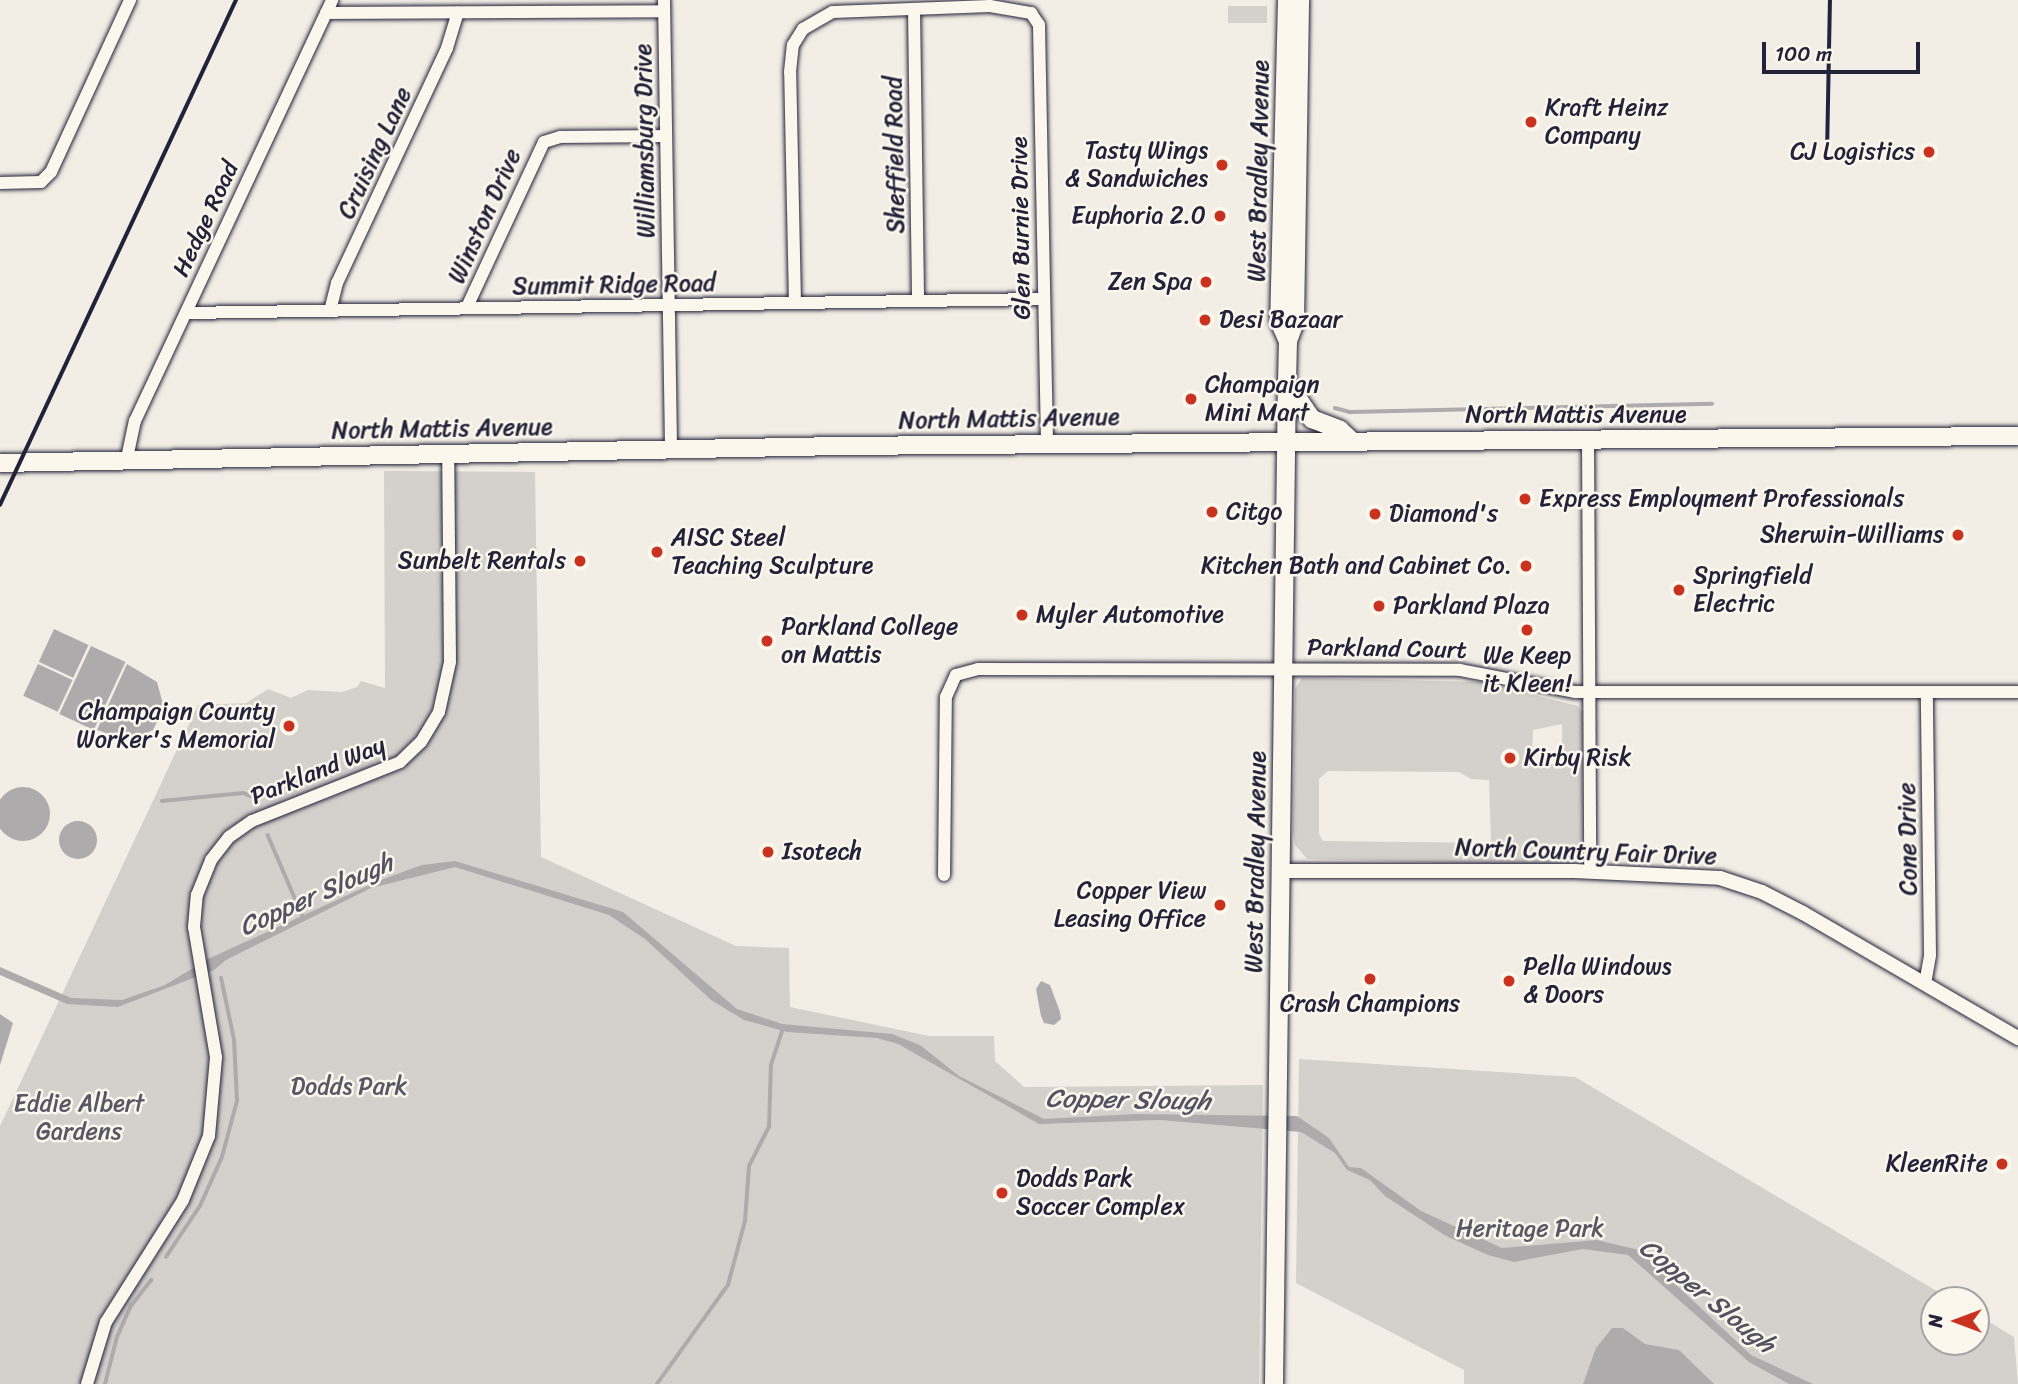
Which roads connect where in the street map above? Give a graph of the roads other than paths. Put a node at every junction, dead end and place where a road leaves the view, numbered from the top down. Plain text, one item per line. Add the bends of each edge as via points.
1 (130, 0) edge
2 (332, 0) edge
3 (1287, 0) edge
4 (1300, 0) edge
5 (664, 5) edge
6 (914, 9) junction
7 (326, 13) junction
8 (458, 13) junction
9 (666, 136) junction
10 (0, 183) edge
11 (1043, 299) junction
12 (919, 301) junction
13 (794, 303) junction
14 (668, 305) junction
15 (467, 307) junction
16 (330, 311) junction
17 (186, 313) junction
18 (1288, 341) junction
19 (1287, 382) junction
20 (2018, 436) edge
21 (1588, 439) junction
22 (1286, 441) junction
23 (1352, 441) junction
24 (1047, 443) junction
25 (671, 449) junction
26 (447, 453) junction
27 (127, 458) junction
28 (0, 463) edge
29 (1283, 668) junction
30 (1927, 692) junction
31 (2018, 692) edge
32 (1589, 693) junction
33 (1280, 871) junction
34 (1590, 872) junction
35 (944, 875) dead end
36 (1925, 984) junction
37 (2018, 1038) edge
38 (87, 1384) edge
39 (1274, 1384) edge

1 - 10 street via 51,172 41,182
2 - 7 street, Hedge Road
3 - 18 main road, West Bradley Avenue via 1279,321
4 - 18 main road, West Bradley Avenue via 1295,322
5 - 8 street
5 - 9 street, Williamsburg Drive
6 - 11 street, Glen Burnie Drive via 990,6 1033,15 1039,25
6 - 12 street, Sheffield Road
6 - 13 street via 833,12 812,20 799,34 790,72
7 - 8 street
7 - 17 street, Hedge Road
8 - 16 street, Cruising Lane via 447,48 337,283
9 - 14 street, Williamsburg Drive
9 - 15 street, Winston Drive via 559,137 544,142
11 - 12 street, Summit Ridge Road
11 - 24 street, Glen Burnie Drive
12 - 13 street, Summit Ridge Road
13 - 14 street, Summit Ridge Road
14 - 15 street, Summit Ridge Road
14 - 25 street, Williamsburg Drive
15 - 16 street, Summit Ridge Road
16 - 17 street, Summit Ridge Road
17 - 27 street, Hedge Road via 135,421
18 - 19 main road, West Bradley Avenue
19 - 22 main road, West Bradley Avenue
19 - 23 main road via 1312,419 1340,430
20 - 21 main road, North Mattis Avenue
21 - 23 main road, North Mattis Avenue
21 - 32 street
22 - 23 main road, North Mattis Avenue
22 - 24 main road, North Mattis Avenue
22 - 29 main road, West Bradley Avenue
24 - 25 main road, North Mattis Avenue
25 - 26 main road, North Mattis Avenue
26 - 27 main road, North Mattis Avenue
26 - 38 street, Parkland Way via 450,662 439,712 421,742 400,762 259,817 229,837 211,860 197,895 194,927 216,1057 209,1136 183,1200 106,1322
27 - 28 main road, North Mattis Avenue
29 - 32 street, Parkland Court via 1472,671 1540,688
29 - 33 main road, West Bradley Avenue
29 - 35 street, Parkland Court via 978,669 956,675 946,697
30 - 31 street, Parkland Court
30 - 32 street, Parkland Court
30 - 36 street, Cone Drive via 1930,955
32 - 34 street
33 - 34 street, North Country Fair Drive
33 - 39 main road, West Bradley Avenue
34 - 36 street, North Country Fair Drive via 1694,874 1744,884
36 - 37 street, North Country Fair Drive

